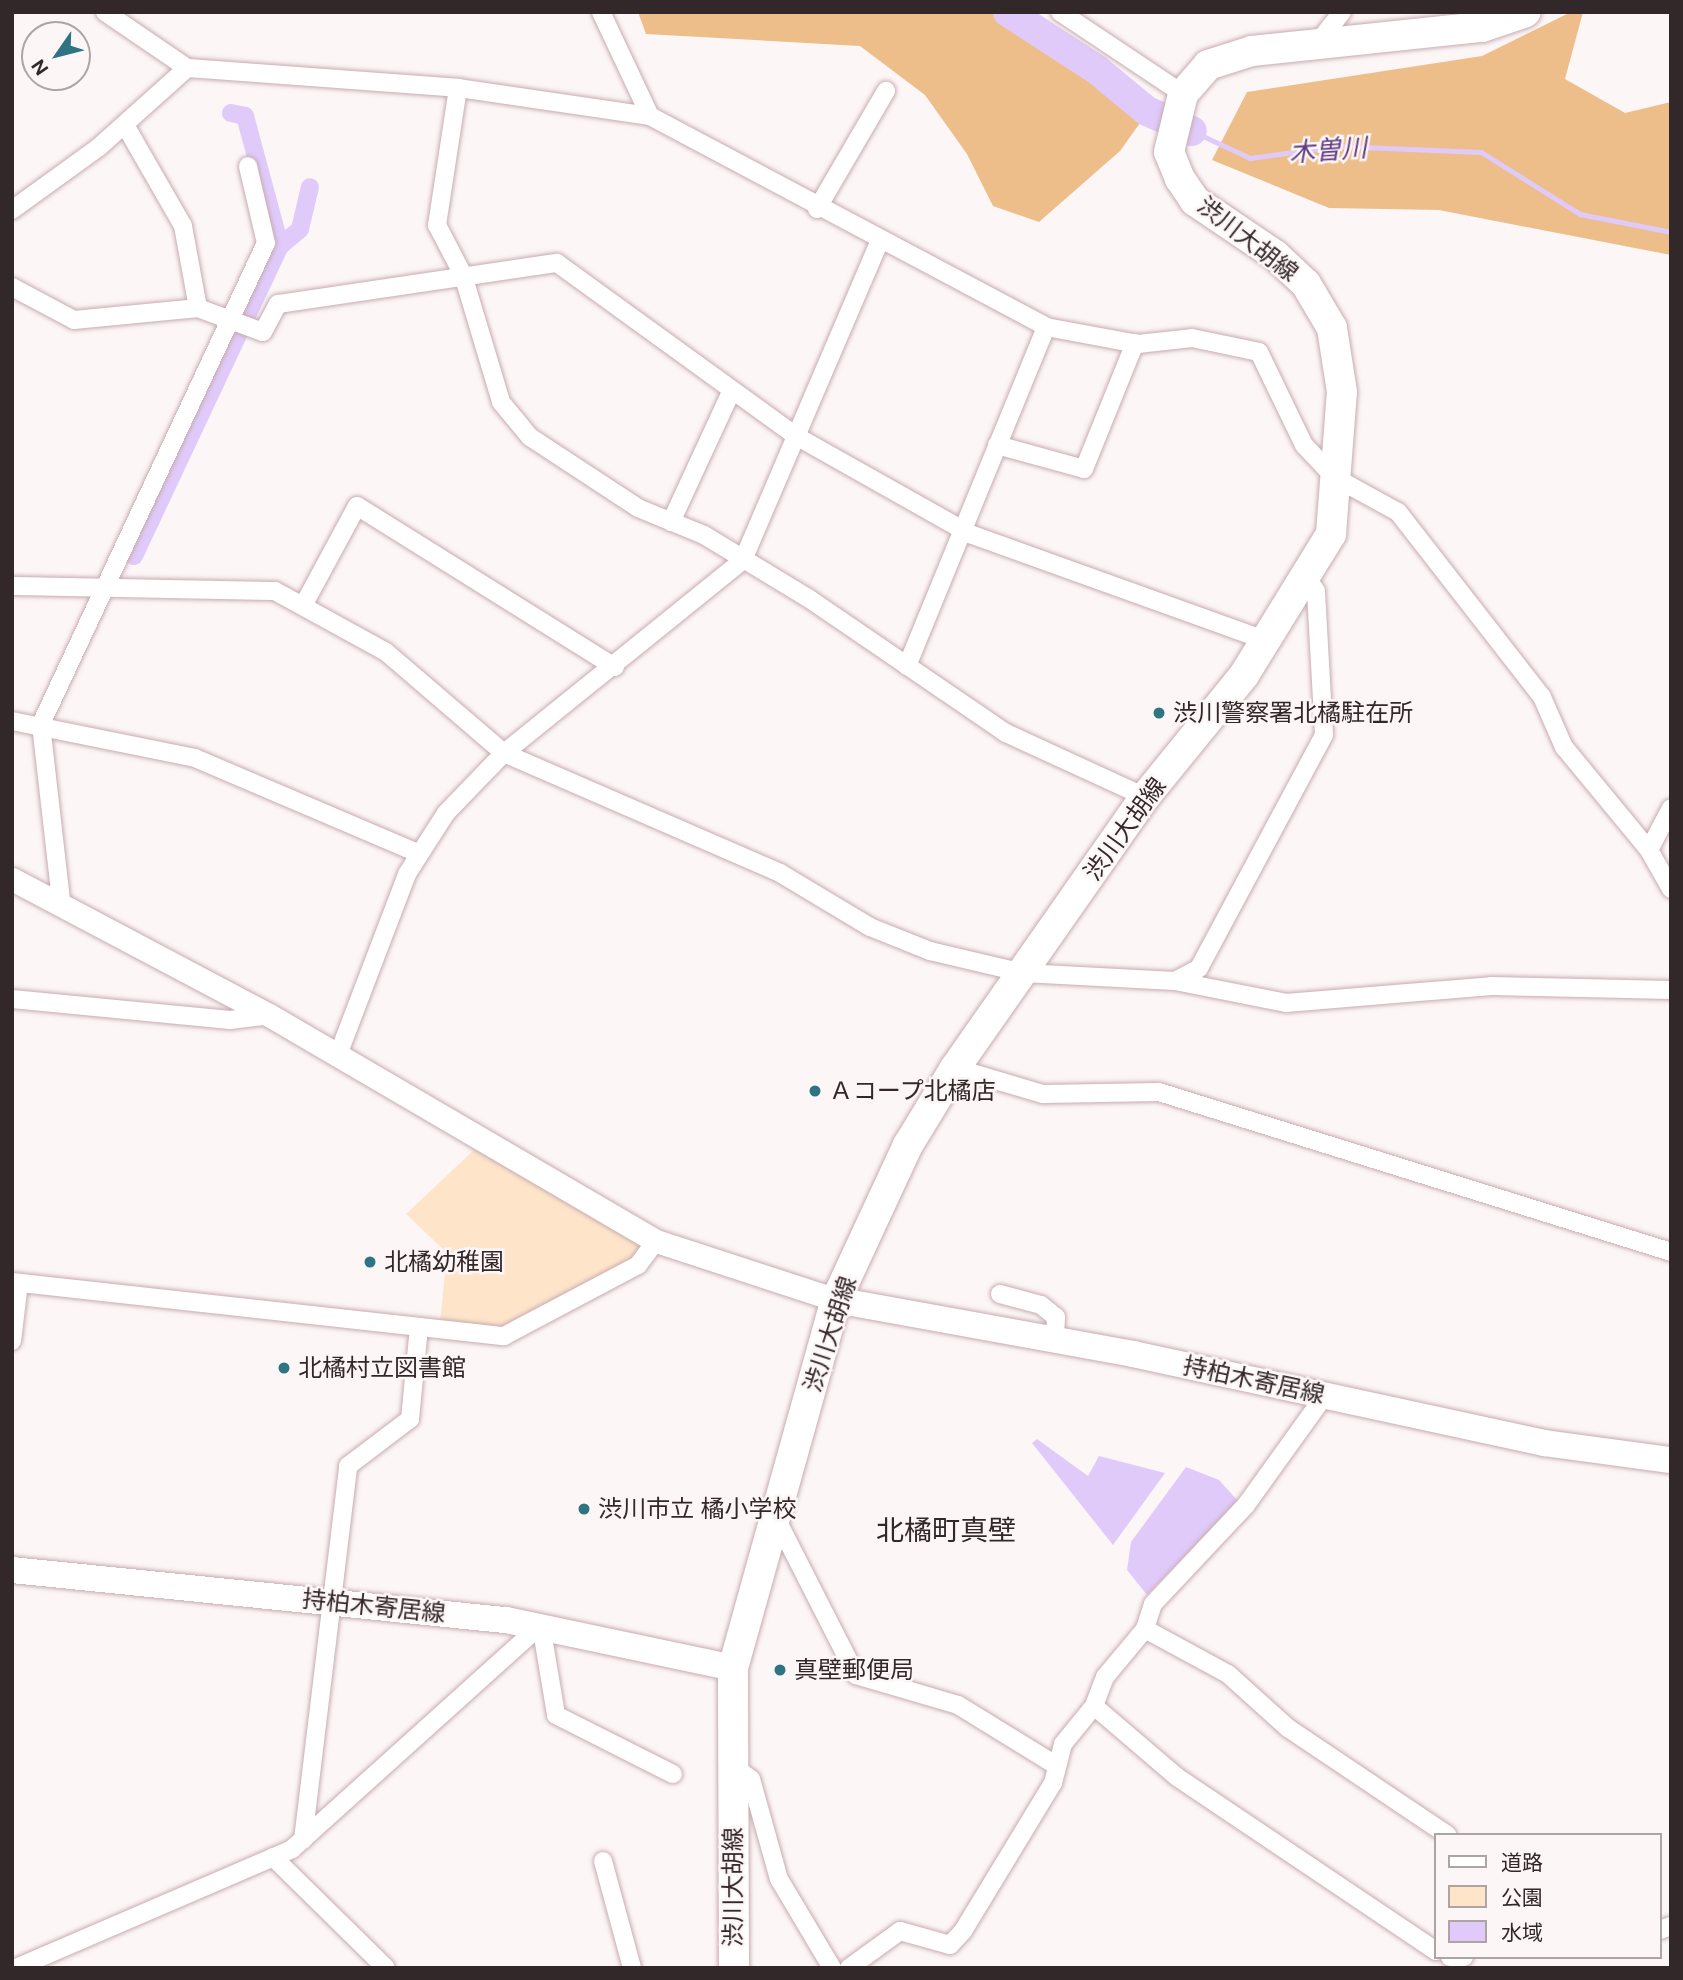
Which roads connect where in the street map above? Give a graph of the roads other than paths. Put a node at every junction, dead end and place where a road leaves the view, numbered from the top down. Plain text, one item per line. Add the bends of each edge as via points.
1 (104, 12) edge
2 (601, 12) edge
3 (1060, 12) edge
4 (1342, 12) edge
5 (1526, 12) edge
6 (1315, 47) junction
7 (187, 68) junction
8 (458, 88) junction
9 (886, 92) dead end
10 (1180, 101) junction
11 (650, 116) junction
12 (125, 125) junction
13 (248, 166) dead end
14 (817, 209) junction
15 (12, 211) edge
16 (878, 243) junction
17 (463, 275) junction
18 (12, 287) edge
19 (198, 308) junction
20 (232, 316) junction
21 (1046, 327) junction
22 (1135, 343) junction
23 (732, 390) junction
24 (796, 436) junction
25 (997, 445) junction
26 (1334, 477) junction
27 (671, 522) junction
28 (962, 530) junction
29 (743, 560) junction
30 (1306, 575) junction
31 (12, 586) edge
32 (100, 591) junction
33 (304, 604) junction
34 (1262, 639) junction
35 (907, 666) junction
36 (615, 667) junction
37 (12, 720) edge
38 (41, 724) junction
39 (504, 753) junction
40 (1145, 797) junction
41 (1671, 808) edge
42 (1649, 850) junction
43 (418, 853) junction
44 (12, 879) edge
45 (1671, 889) edge
46 (61, 900) junction
47 (1023, 973) junction
48 (1175, 981) junction
49 (1671, 990) edge
50 (12, 999) edge
51 (269, 1015) junction
52 (338, 1055) junction
53 (955, 1068) junction
54 (656, 1241) junction
55 (1671, 1252) edge
56 (16, 1283) edge
57 (1000, 1294) dead end
58 (836, 1300) junction
59 (419, 1328) junction
60 (1055, 1339) junction
61 (12, 1341) edge
62 (1325, 1395) junction
63 (1671, 1460) edge
64 (776, 1518) junction
65 (12, 1570) edge
66 (333, 1601) junction
67 (541, 1625) junction
68 (1145, 1629) junction
69 (733, 1668) junction
70 (1094, 1706) junction
71 (1054, 1765) junction
72 (733, 1766) junction
73 (673, 1774) dead end
74 (1444, 1833) edge
75 (303, 1840) junction
76 (272, 1857) junction
77 (603, 1861) dead end
78 (1434, 1950) edge
79 (16, 1968) edge
80 (386, 1968) edge
81 (632, 1968) edge
82 (734, 1968) edge
83 (832, 1968) edge
84 (849, 1968) edge

1 - 7 street
2 - 11 street
3 - 10 street
4 - 6 street
5 - 6 main road, 渋川大胡線 via 1482,27
6 - 10 main road, 渋川大胡線 via 1252,51 1208,65
7 - 8 street
7 - 12 street
8 - 11 street
8 - 17 street via 438,225
9 - 14 street
10 - 26 main road, 渋川大胡線 via 1169,152 1195,201 1275,254 1306,284 1332,328 1342,392
11 - 14 street
12 - 15 street
12 - 19 street via 183,226
13 - 20 street via 266,243
14 - 16 street
16 - 21 street
16 - 24 street
17 - 20 street via 278,304 259,330
17 - 23 street via 557,263
17 - 27 street via 501,402 530,437 638,508
18 - 19 street via 74,320
19 - 20 street
20 - 32 street
21 - 22 street
21 - 25 street
22 - 25 street via 1084,469
22 - 26 street via 1192,338 1259,352 1304,444
23 - 24 street
23 - 27 street
24 - 28 street
24 - 29 street
25 - 28 street
26 - 30 main road, 渋川大胡線 via 1331,534
26 - 42 street via 1398,512 1542,697 1583,774
27 - 29 street
28 - 34 street
28 - 35 street
29 - 35 street
29 - 36 street
30 - 34 main road, 渋川大胡線
30 - 48 street via 1316,592 1324,735 1199,968
31 - 32 street
32 - 33 street via 256,589
32 - 38 street
33 - 36 street via 357,506
33 - 39 street via 386,652
34 - 40 main road, 渋川大胡線 via 1244,675
35 - 40 street via 1006,733
36 - 39 street
37 - 38 street
38 - 43 street via 195,758
38 - 46 street
39 - 43 street
39 - 47 street via 779,873 870,927 930,951
40 - 47 main road, 渋川大胡線
41 - 42 street
42 - 45 street
43 - 52 street
44 - 46 street
46 - 51 street
47 - 48 street
47 - 53 main road, 渋川大胡線
48 - 49 street via 1286,1003 1491,986
50 - 51 street via 230,1020
51 - 52 street
52 - 54 street
53 - 55 street via 1044,1094 1159,1092
53 - 58 main road, 渋川大胡線 via 908,1145
54 - 58 street
54 - 59 street via 638,1265 514,1332
56 - 59 street
56 - 61 street
57 - 60 street via 1041,1305 1056,1317
58 - 60 main road, 持柏木寄居線
58 - 64 main road, 渋川大胡線
59 - 66 street via 410,1419 348,1466
60 - 62 main road, 持柏木寄居線
62 - 63 main road, 持柏木寄居線 via 1545,1443
62 - 68 street via 1246,1505 1153,1604
64 - 69 main road, 渋川大胡線
64 - 71 street via 856,1675 958,1705
65 - 66 main road, 持柏木寄居線
66 - 67 main road, 持柏木寄居線
66 - 75 street
67 - 69 main road, 持柏木寄居線
67 - 73 street via 556,1715
67 - 75 street
68 - 70 street via 1105,1677
68 - 74 street via 1228,1674 1288,1728
69 - 72 main road, 渋川大胡線
70 - 71 street
70 - 78 street via 1177,1777
71 - 84 street via 1052,1783 950,1945 900,1931
72 - 82 main road, 渋川大胡線
72 - 83 street via 751,1779 779,1879
75 - 76 street
76 - 79 street
76 - 80 street
77 - 81 street

